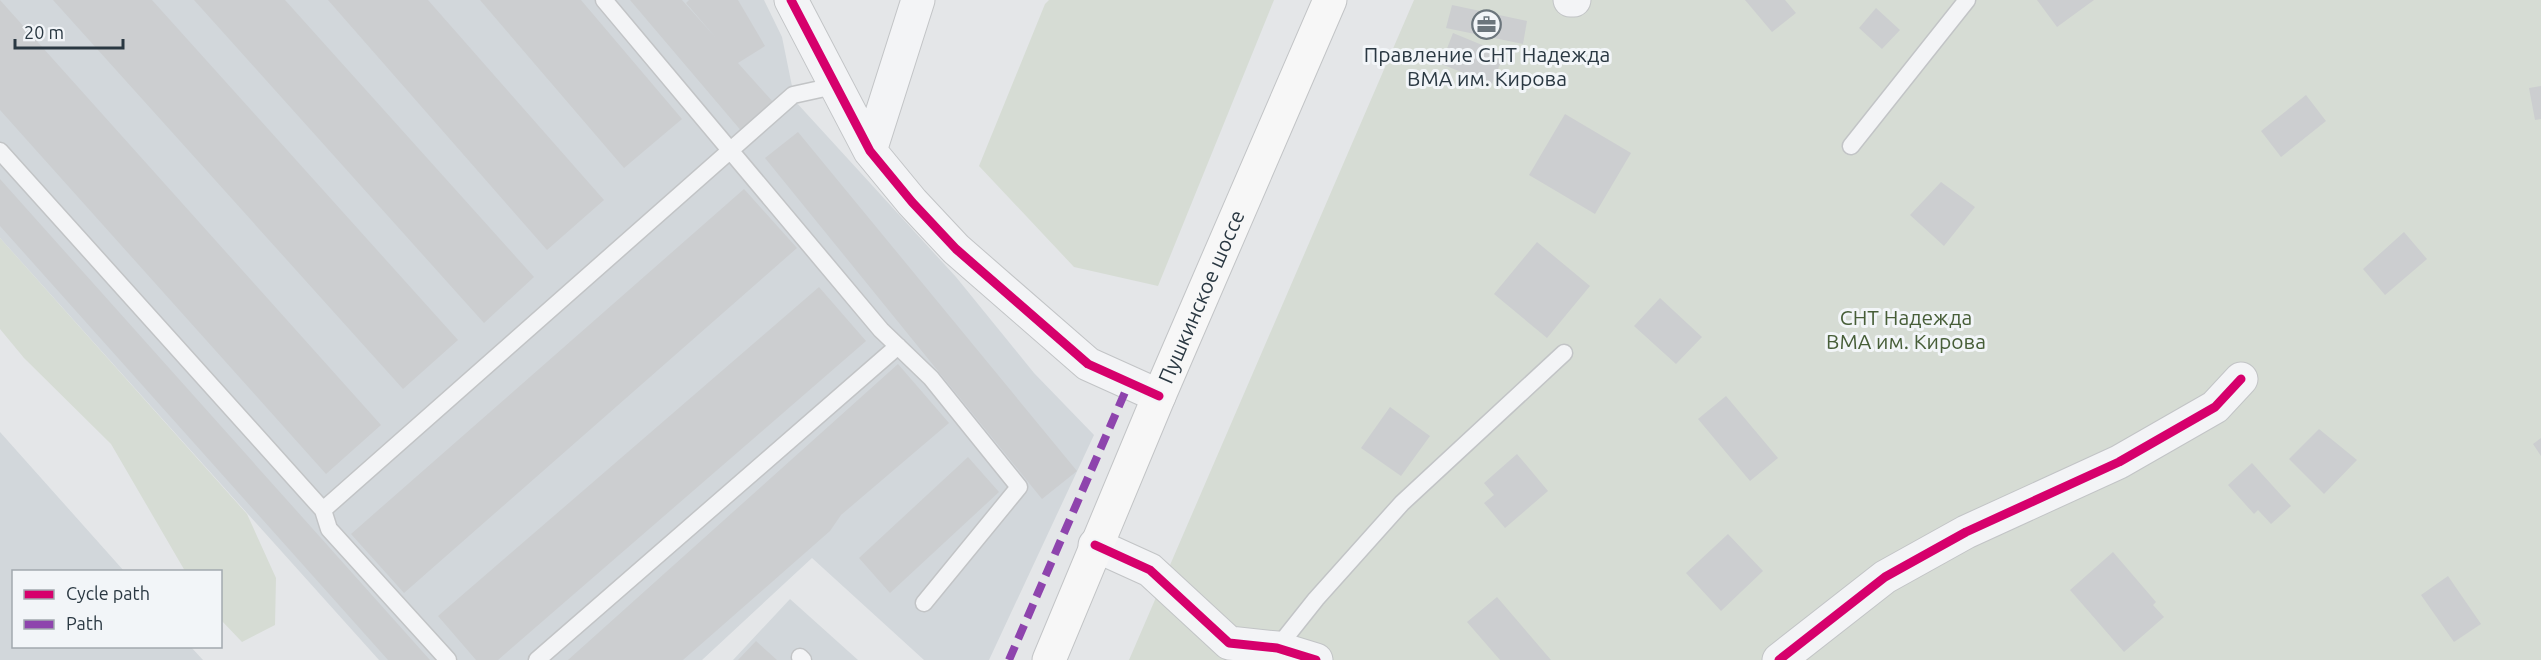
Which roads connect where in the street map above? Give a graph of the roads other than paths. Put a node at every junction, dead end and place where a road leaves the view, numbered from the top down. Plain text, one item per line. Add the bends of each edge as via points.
1 (604, 0) edge
2 (791, 0) edge
3 (918, 0) edge
4 (1330, 0) edge
5 (1967, 0) edge
6 (834, 86) junction
7 (1851, 146) dead end
8 (0, 151) edge
9 (732, 151) junction
10 (870, 151) junction
11 (898, 346) junction
12 (1564, 353) dead end
13 (2241, 379) dead end
14 (1159, 396) junction
15 (323, 510) junction
16 (1095, 545) junction
17 (924, 603) dead end
18 (1276, 654) edge
19 (448, 660) edge
20 (537, 660) edge
21 (1049, 660) edge
22 (1316, 660) edge
23 (1779, 660) edge

1 - 9 lane
2 - 6 street
3 - 10 street
4 - 14 main road, Пушкинское шоссе
5 - 7 lane
6 - 9 lane via 793,96
6 - 10 street
8 - 15 lane
9 - 11 lane
9 - 15 lane
10 - 14 street via 956,249 1088,364
11 - 17 lane via 931,378 1019,487
11 - 20 lane
12 - 18 lane via 1402,503 1316,598
13 - 23 street via 2215,407 2119,462 1966,532 1885,577
14 - 16 main road, Пушкинское шоссе
15 - 19 lane via 329,529
16 - 18 street via 1150,570 1229,643
16 - 21 main road, Пушкинское шоссе
18 - 22 street

